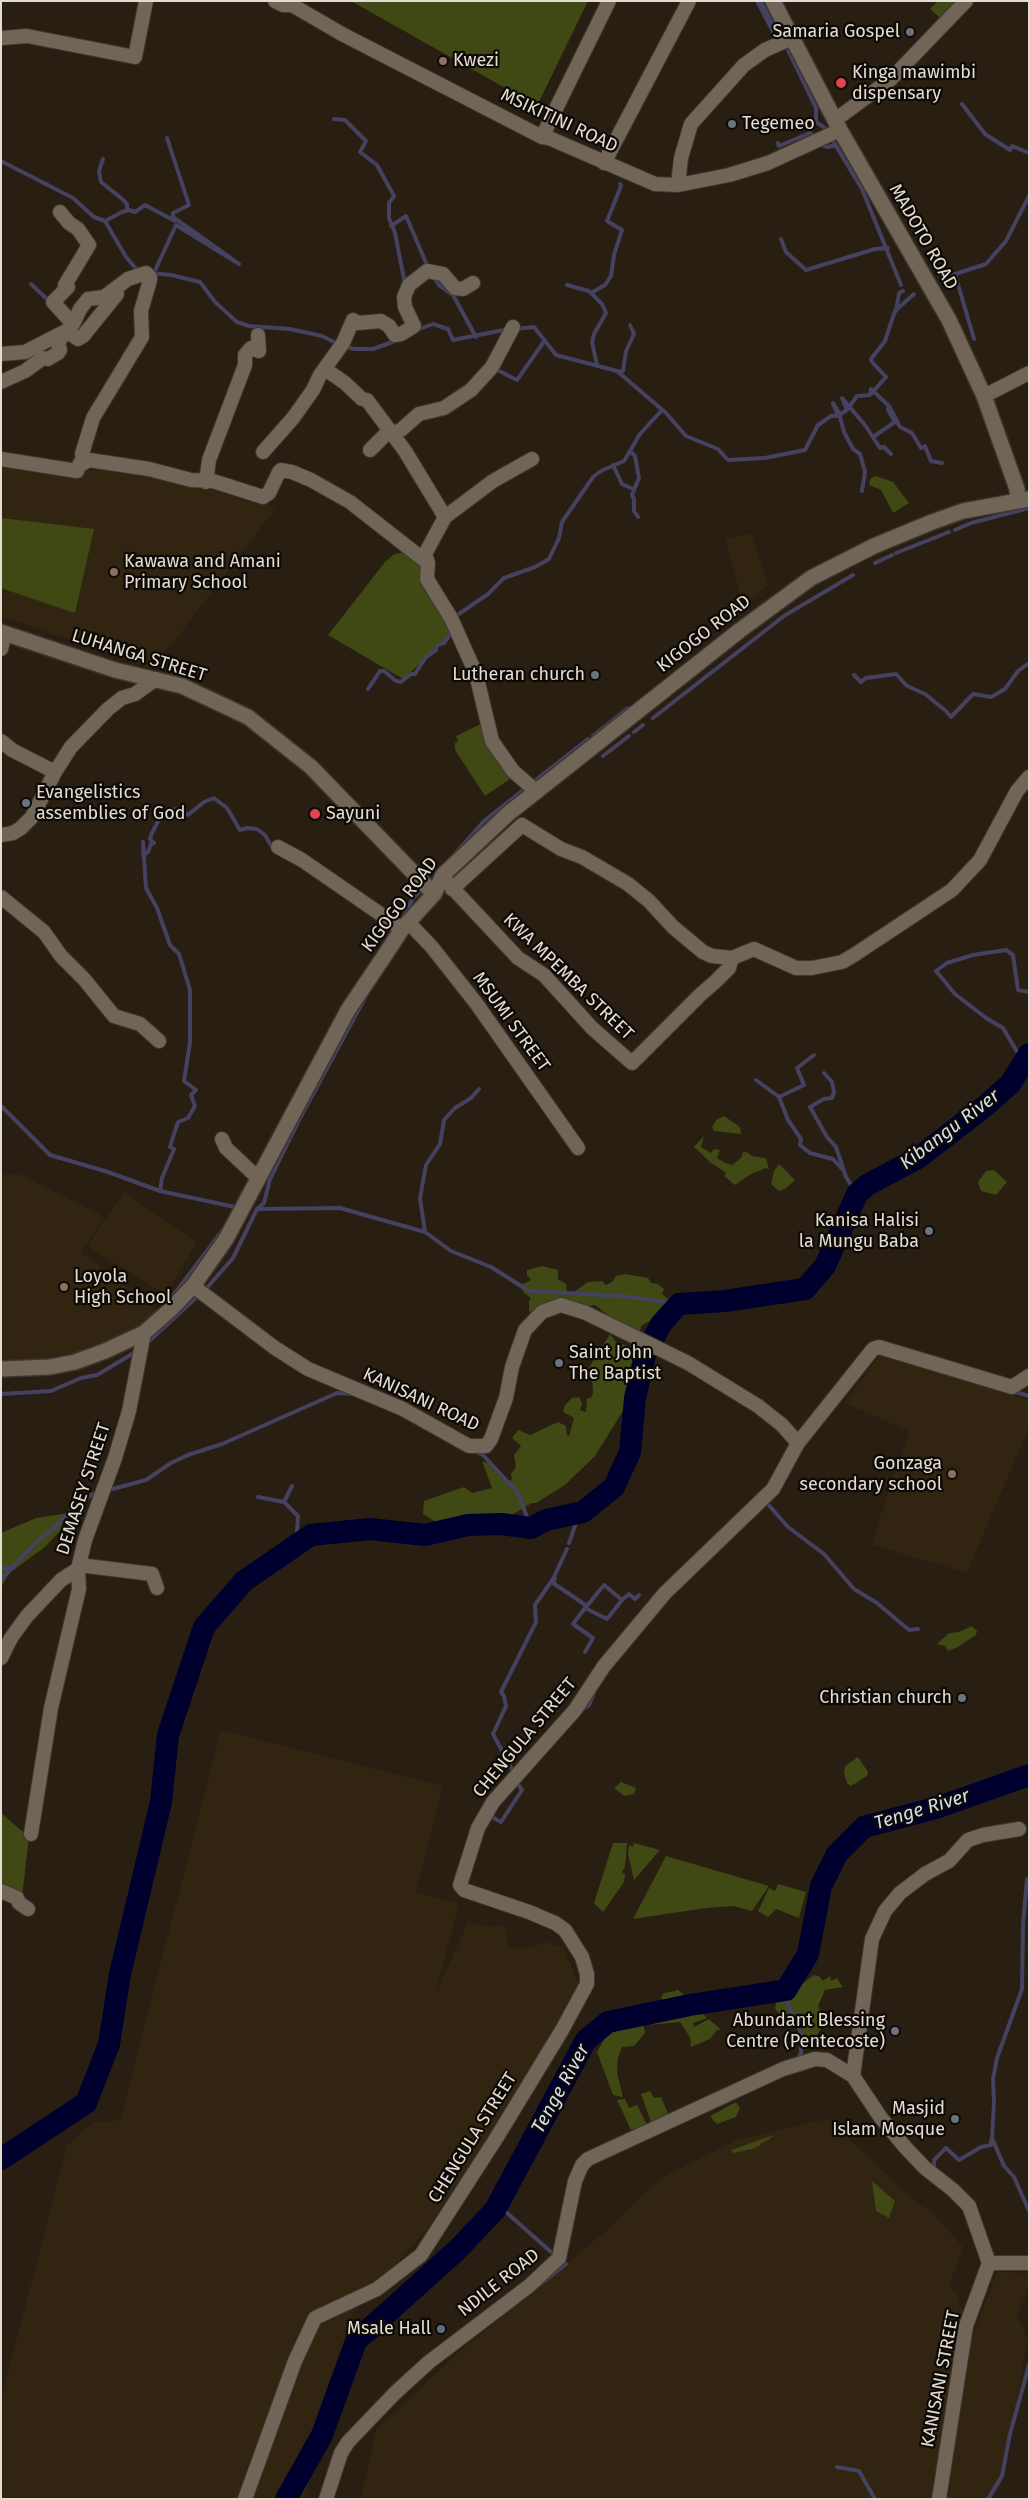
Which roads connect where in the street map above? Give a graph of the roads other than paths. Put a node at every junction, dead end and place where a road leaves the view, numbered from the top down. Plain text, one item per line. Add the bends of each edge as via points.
1 (146, 1) edge
2 (275, 1) edge
3 (609, 1) edge
4 (689, 1) edge
5 (773, 1) edge
6 (966, 1) edge
7 (2, 38) edge
8 (792, 38) junction
9 (837, 125) junction
10 (542, 137) junction
11 (604, 163) junction
12 (678, 185) junction
13 (60, 212) dead end
14 (473, 283) dead end
15 (118, 292) dead end
16 (513, 327) dead end
17 (258, 335) dead end
18 (78, 339) junction
19 (1, 354) edge
20 (325, 369) junction
21 (1029, 373) edge
22 (1, 382) edge
23 (984, 396) junction
24 (392, 432) junction
25 (370, 450) dead end
26 (263, 452) dead end
27 (1, 459) edge
28 (532, 459) dead end
29 (84, 463) junction
30 (206, 482) junction
31 (1024, 499) edge
32 (445, 517) junction
33 (428, 563) junction
34 (3, 632) edge
35 (1, 649) edge
36 (156, 679) junction
37 (1, 741) edge
38 (55, 772) junction
39 (1029, 777) edge
40 (538, 792) junction
41 (509, 813) junction
42 (522, 825) junction
43 (1, 834) edge
44 (278, 846) dead end
45 (443, 875) junction
46 (452, 889) junction
47 (434, 894) junction
48 (1, 897) edge
49 (405, 925) junction
50 (732, 958) junction
51 (159, 1041) dead end
52 (222, 1139) dead end
53 (578, 1148) dead end
54 (258, 1178) junction
55 (193, 1286) junction
56 (144, 1333) junction
57 (1, 1369) edge
58 (1029, 1376) edge
59 (1019, 1388) edge
60 (798, 1442) junction
61 (79, 1567) junction
62 (157, 1588) dead end
63 (1, 1658) edge
64 (1019, 1829) dead end
65 (31, 1834) dead end
66 (1, 1891) edge
67 (28, 1909) dead end
68 (853, 2076) junction
69 (989, 2263) junction
70 (1029, 2263) edge
71 (245, 2499) edge
72 (326, 2499) edge
73 (939, 2499) edge

1 - 7 street via 135,57 27,36
2 - 10 street, MSIKITINI ROAD via 283,6 292,5
3 - 10 street
4 - 11 street
5 - 8 main road, MADOTO ROAD
6 - 9 street, MSIKITINI ROAD via 891,79
8 - 9 main road, MADOTO ROAD
8 - 12 street via 765,50 744,65 691,124 681,158
9 - 12 street, MSIKITINI ROAD via 768,163
9 - 23 main road, MADOTO ROAD via 949,320
10 - 11 street, MSIKITINI ROAD
11 - 12 street, MSIKITINI ROAD via 655,184
13 - 29 street via 89,245 65,285 68,286 52,302 73,324 88,299 104,297 138,274 150,276 141,311 140,344 130,355 93,418 82,454
14 - 20 street via 463,290 456,288 440,272 427,271 409,285 404,296 405,307 414,326 395,335 381,321 358,323 353,320 343,343
15 - 18 street
16 - 24 street via 492,367 471,390 444,408 419,414 402,429
17 - 30 street via 259,351 250,348 245,355 245,365 209,460
18 - 19 street via 65,331 25,352
18 - 22 street via 67,333 59,340 58,353
20 - 24 street via 367,400
20 - 26 street via 293,418
21 - 23 street
23 - 31 main road, MADOTO ROAD
24 - 25 street
24 - 32 street via 425,480
27 - 29 street via 77,471 80,463
28 - 32 street via 493,481
29 - 30 street via 89,460 149,468
30 - 33 street via 213,481 264,497 281,470 292,472 350,502
31 - 40 main road, KIGOGO ROAD via 949,516 891,538 811,578 731,637
32 - 33 street via 425,554
33 - 40 street via 427,579 451,618 476,674 492,741 513,771
34 - 35 street
34 - 36 main road, LUHANGA STREET via 115,670
36 - 38 street via 108,709 71,747
36 - 47 main road, LUHANGA STREET via 206,696 248,716 311,767
37 - 38 street
38 - 43 street via 32,817 13,833
39 - 50 street via 1017,791 980,860 960,882 940,899 906,918 854,955 842,962 802,969 754,948
40 - 41 main road, KIGOGO ROAD
41 - 42 street
41 - 45 main road, KIGOGO ROAD
42 - 46 street
42 - 50 street via 628,884 704,952
44 - 49 street, MSUMI STREET
45 - 46 street, KWA MPEMBA STREET
45 - 47 main road, KIGOGO ROAD
46 - 50 street, KWA MPEMBA STREET via 518,958 544,975 592,1028 632,1063 729,968
47 - 49 main road, KIGOGO ROAD
48 - 51 street via 44,932 114,1016 140,1024
49 - 53 street, MSUMI STREET via 431,946 476,1003
49 - 54 main road, KIGOGO ROAD via 348,1010
52 - 54 street via 226,1148
54 - 55 main road, KIGOGO ROAD via 226,1240
55 - 56 main road, KIGOGO ROAD
55 - 60 street, KANISANI ROAD via 308,1369 403,1409 458,1441 479,1448 486,1446 499,1420 525,1330 542,1312 554,1307 572,1307 688,1363 758,1406
56 - 57 main road, KIGOGO ROAD via 75,1362 50,1367
56 - 61 street, DEMASEY STREET via 129,1411 85,1540
58 - 59 street
59 - 60 street, CHENGULA STREET via 876,1347
60 - 71 street, CHENGULA STREET via 773,1489 665,1593 604,1666 575,1710 493,1802 478,1828 460,1885 464,1890 529,1912 565,1930 582,1957 587,1984 497,2137 421,2255 377,2289 315,2318 295,2361
61 - 62 street via 152,1574
61 - 63 street, DEMASEY STREET via 61,1580 27,1616
61 - 65 street via 79,1589 51,1708
64 - 68 street via 983,1835 966,1842 949,1861 900,1893 885,1910 872,1939
66 - 67 street via 17,1898
68 - 69 street via 905,2147 968,2206
68 - 72 street, NDILE ROAD via 827,2060 802,2062 588,2159 574,2181 559,2258 547,2271 436,2356 395,2393 348,2442 341,2453
69 - 70 street
69 - 73 street, KANISANI STREET via 966,2326

